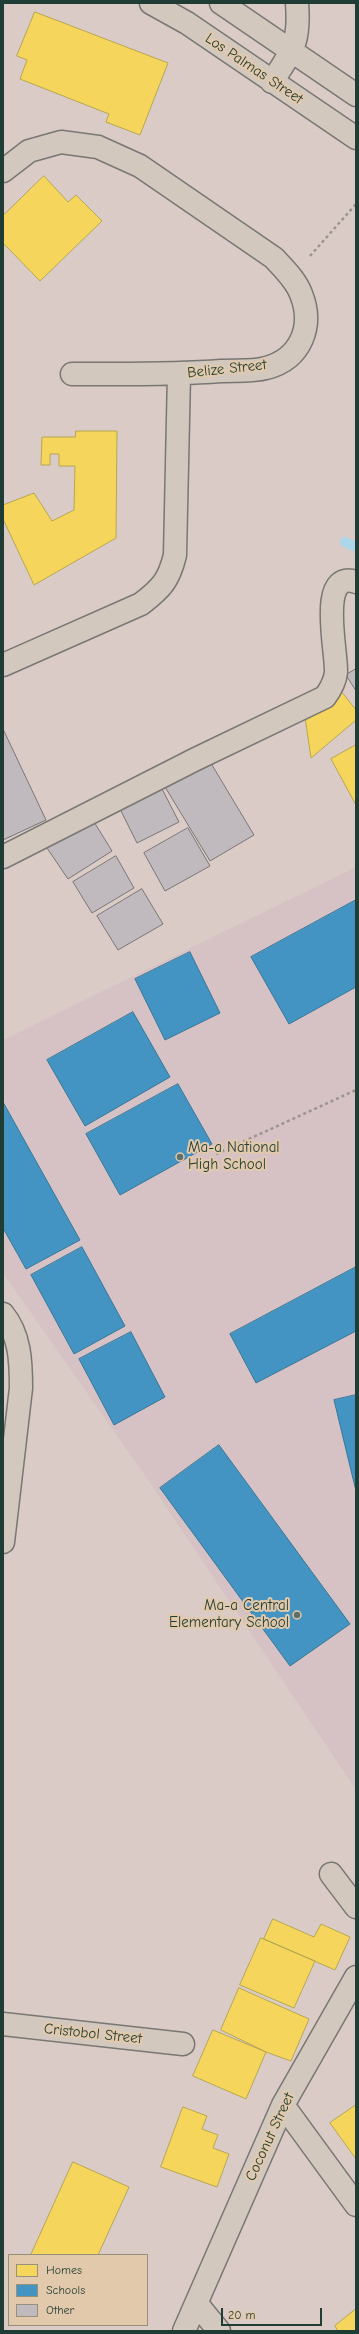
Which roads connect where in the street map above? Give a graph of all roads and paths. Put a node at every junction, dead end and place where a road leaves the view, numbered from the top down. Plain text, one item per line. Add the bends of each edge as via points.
1 (151, 3) edge
2 (221, 3) edge
3 (296, 3) edge
4 (292, 51) junction
5 (272, 82) junction
6 (356, 95) edge
7 (356, 138) edge
8 (3, 171) edge
9 (356, 204) edge
10 (292, 277) junction
11 (72, 374) dead end
12 (179, 374) junction
13 (356, 582) edge
14 (3, 665) edge
15 (3, 857) edge
16 (356, 1090) edge
17 (216, 1154) dead end
18 (3, 1314) edge
19 (3, 1542) edge
20 (331, 1874) dead end
21 (356, 1907) edge
22 (356, 1977) edge
23 (3, 2024) edge
24 (183, 2044) dead end
25 (283, 2105) junction
26 (356, 2205) edge
27 (197, 2304) junction
28 (184, 2331) edge
29 (219, 2331) edge

1 - 5 street, Los Palmas Street via 187,23
2 - 4 street
3 - 4 street via 298,31
4 - 5 street
4 - 6 street
5 - 7 street, Los Palmas Street
8 - 10 street, Belize Street via 29,151 60,142 98,147 140,166 274,258
9 - 10 path
10 - 12 street, Belize Street via 307,314 305,333 297,349 286,360 266,368
11 - 12 street
12 - 14 street, Belize Street via 176,555 170,576 158,592 141,604
13 - 15 street via 344,580 338,584 332,597 336,671 331,689 325,697
16 - 17 path
18 - 19 street via 17,1339 21,1363 21,1388
20 - 21 street
22 - 25 street, Coconut Street
23 - 24 street, Cristobol Street
25 - 26 street
25 - 27 street, Coconut Street
27 - 28 street, Coconut Street
27 - 29 street

